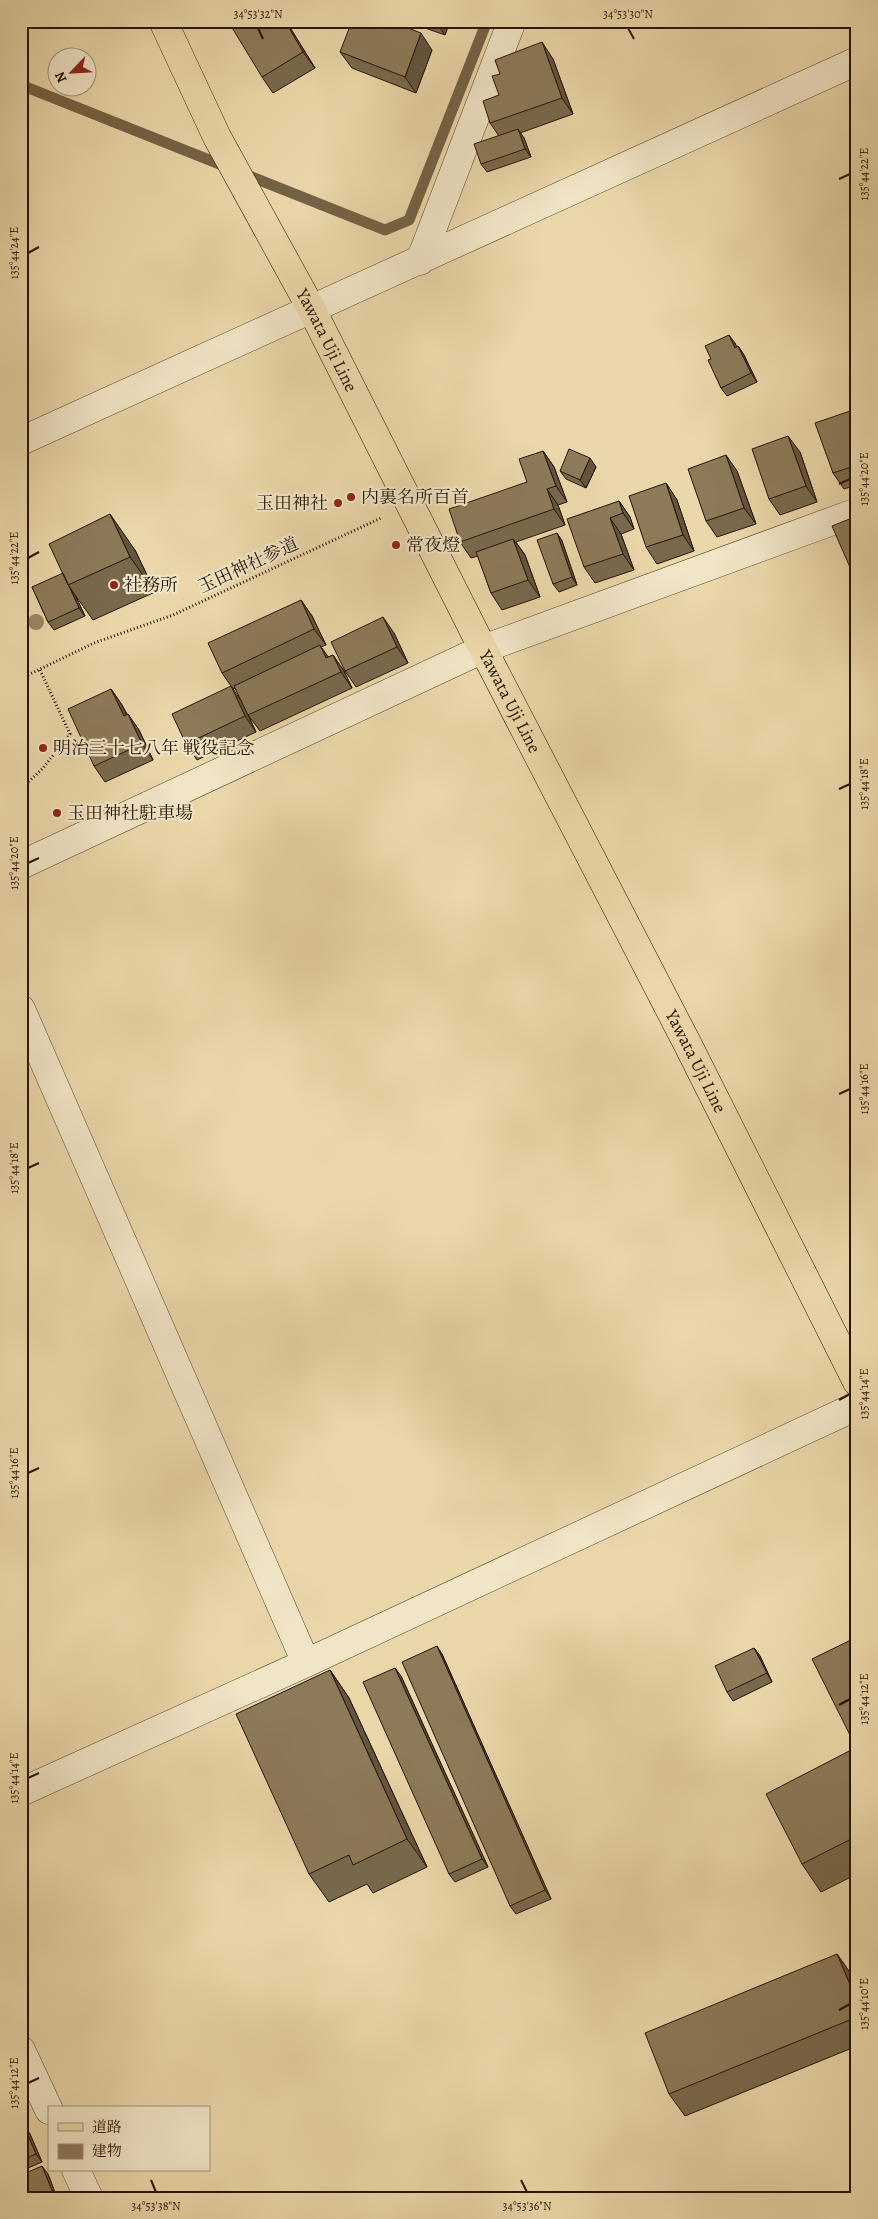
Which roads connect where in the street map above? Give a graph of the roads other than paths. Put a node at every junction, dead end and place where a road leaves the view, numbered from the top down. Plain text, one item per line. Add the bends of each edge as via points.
1 (163, 21) edge
2 (509, 22) edge
3 (857, 61) edge
4 (420, 261) junction
5 (312, 310) junction
6 (21, 441) edge
7 (857, 512) edge
8 (483, 649) junction
9 (21, 865) edge
10 (21, 1009) edge
11 (857, 1382) edge
12 (857, 1406) edge
13 (306, 1662) junction
14 (21, 1792) edge
15 (21, 2050) edge
16 (48, 2108) edge
17 (77, 2172) edge
18 (89, 2198) edge

1 - 5 main road, Yawata Uji Line via 217,137
2 - 4 street
3 - 4 street
4 - 5 street
5 - 6 street
5 - 8 main road, Yawata Uji Line
7 - 8 street
8 - 9 street
8 - 11 main road, Yawata Uji Line via 687,1043
10 - 13 street
12 - 13 street
13 - 14 street
15 - 16 street
17 - 18 street

